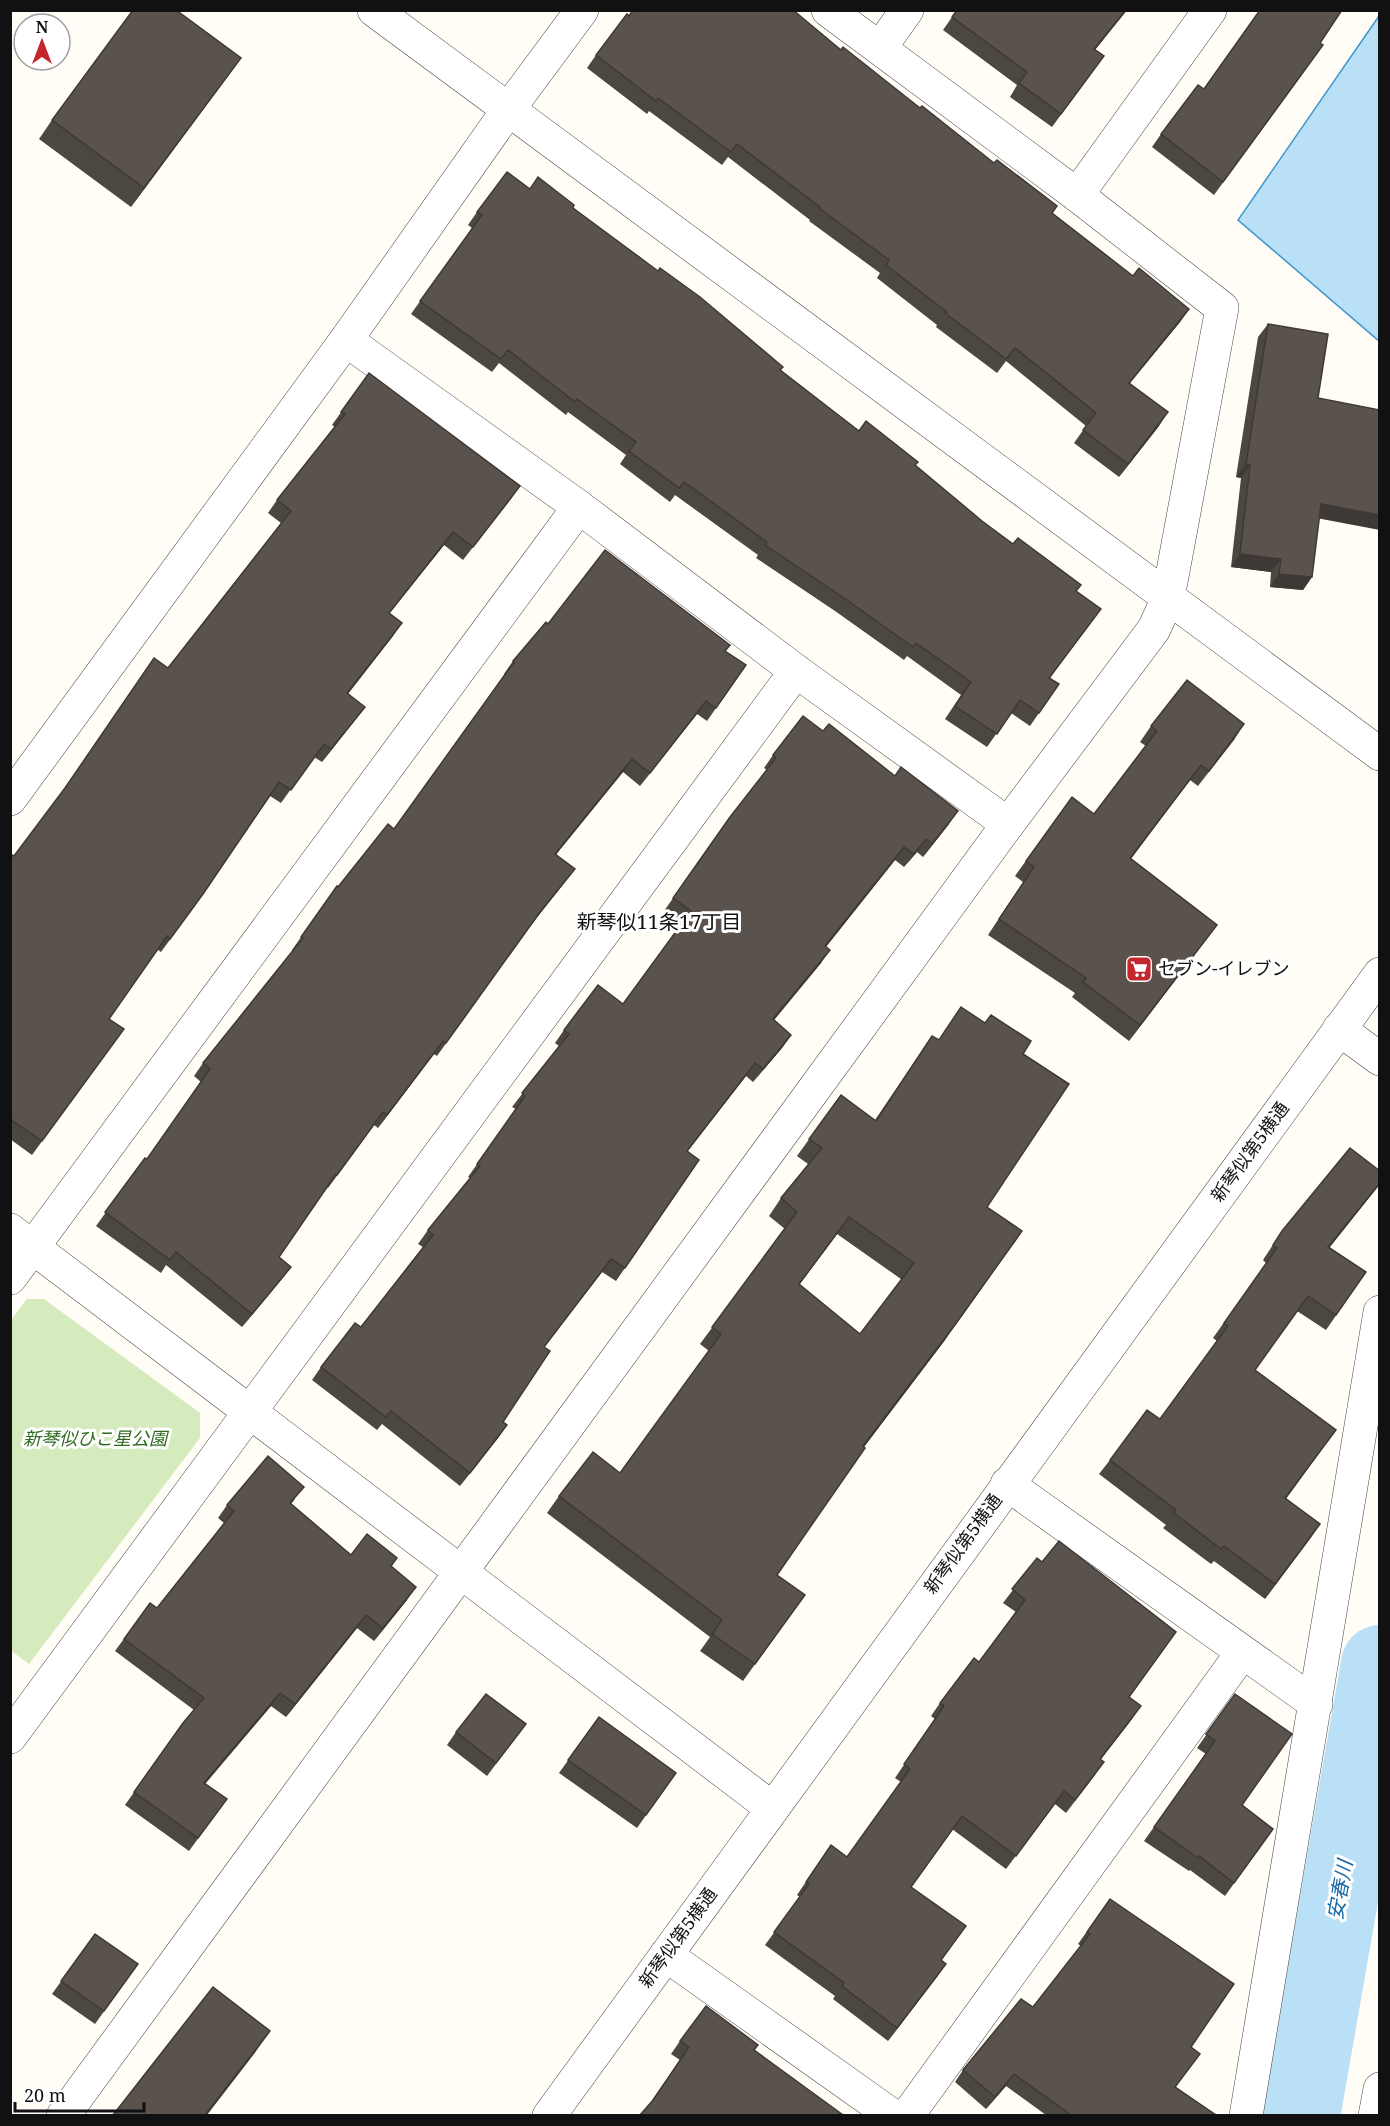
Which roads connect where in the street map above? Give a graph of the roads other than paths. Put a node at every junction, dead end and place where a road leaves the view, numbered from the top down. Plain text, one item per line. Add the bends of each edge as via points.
1 (374, 10) edge
2 (582, 10) edge
3 (828, 10) edge
4 (907, 10) edge
5 (1210, 10) edge
6 (880, 48) junction
7 (508, 110) junction
8 (1077, 195) junction
9 (346, 340) junction
10 (579, 507) junction
11 (1168, 598) junction
12 (796, 671) junction
13 (1380, 754) edge
14 (10, 799) edge
15 (1008, 824) junction
16 (1380, 974) edge
17 (1339, 1029) junction
18 (1380, 1059) edge
19 (22, 1239) edge
20 (10, 1278) edge
21 (1380, 1312) edge
22 (249, 1411) junction
23 (1007, 1484) junction
24 (461, 1573) junction
25 (1242, 1653) junction
26 (1316, 1704) junction
27 (10, 1737) edge
28 (772, 1808) junction
29 (666, 1955) junction
30 (1380, 2089) edge
31 (63, 2115) edge
32 (549, 2115) edge
33 (893, 2115) edge
34 (907, 2115) edge
35 (1246, 2115) edge
36 (1375, 2115) edge

1 - 7 street
2 - 7 street
3 - 6 street
4 - 6 street
5 - 8 street
6 - 8 street
7 - 9 street
7 - 11 street
8 - 11 street via 1222,308
9 - 10 street
9 - 14 street
10 - 12 street
10 - 19 street
11 - 13 street
11 - 15 street via 1154,629
12 - 15 street
12 - 22 street
15 - 24 street
16 - 17 street, 新琴似第5横通
17 - 18 street
17 - 23 street, 新琴似第5横通
19 - 20 street
19 - 22 street
21 - 26 street
22 - 24 street
22 - 27 street
23 - 25 street
23 - 28 street, 新琴似第5横通
24 - 28 street
24 - 31 street
25 - 26 street
25 - 34 street
26 - 35 street
28 - 29 street, 新琴似第5横通
29 - 32 street, 新琴似第5横通
29 - 33 street
30 - 36 street

